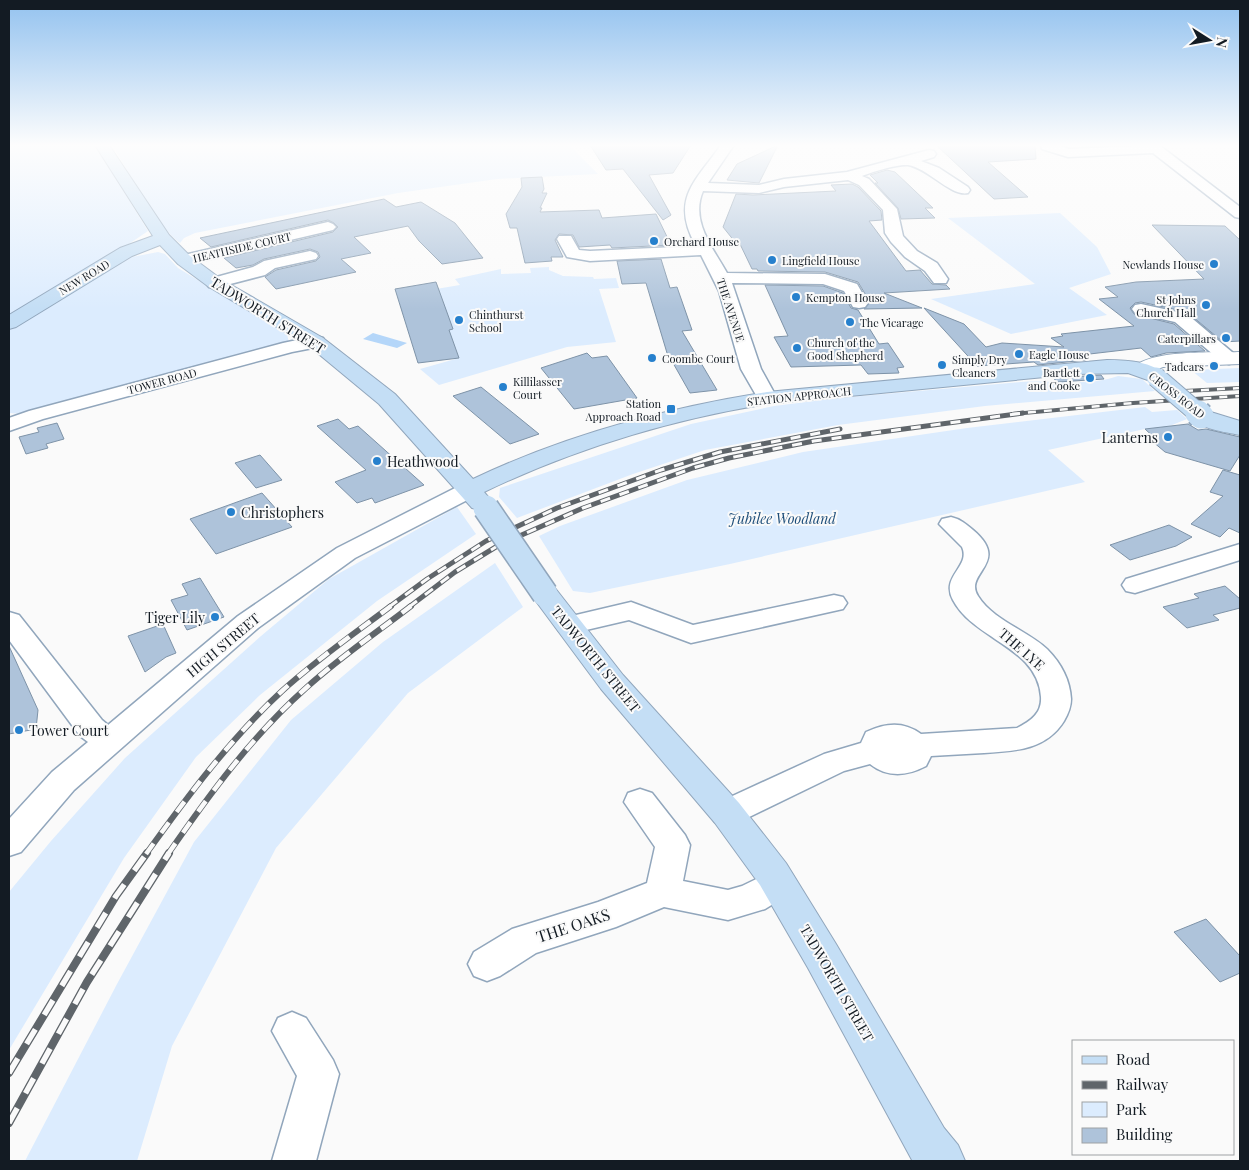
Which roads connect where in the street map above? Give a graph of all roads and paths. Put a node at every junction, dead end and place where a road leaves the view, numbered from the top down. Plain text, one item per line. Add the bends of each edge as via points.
1 (138, 200) edge
2 (692, 200) edge
3 (881, 200) edge
4 (1222, 200) edge
5 (1240, 214) edge
6 (328, 227) dead end
7 (163, 238) junction
8 (565, 239) dead end
9 (706, 250) junction
10 (310, 256) dead end
11 (184, 260) junction
12 (722, 278) junction
13 (940, 279) dead end
14 (215, 283) junction
15 (859, 303) dead end
16 (1141, 309) dead end
17 (9, 323) edge
18 (316, 342) junction
19 (1235, 358) edge
20 (1150, 373) junction
21 (767, 398) junction
22 (9, 425) edge
23 (1240, 428) edge
24 (478, 499) junction
25 (951, 524) dead end
26 (1240, 552) edge
27 (1135, 585) dead end
28 (834, 604) dead end
29 (9, 621) edge
30 (569, 625) junction
31 (108, 742) junction
32 (640, 802) dead end
33 (727, 813) junction
34 (9, 842) edge
35 (778, 883) junction
36 (663, 892) junction
37 (487, 964) dead end
38 (292, 1031) dead end
39 (294, 1161) edge
40 (942, 1161) edge

1 - 7 main road, TADWORTH STREET
2 - 9 street, THE AVENUE via 690,208 697,237
3 - 13 street via 890,209 893,234
4 - 5 street
6 - 11 street, HEATHSIDE COURT
7 - 11 main road, TADWORTH STREET
7 - 17 main road, NEW ROAD via 126,252
8 - 9 street via 573,254 590,256
9 - 12 street, THE AVENUE
10 - 14 street via 270,264 259,271
11 - 14 main road, TADWORTH STREET
12 - 15 street via 825,279 851,288
12 - 21 street, THE AVENUE via 747,359 757,385
14 - 18 main road, TADWORTH STREET
16 - 19 street via 1181,318
18 - 22 street, TOWER ROAD via 36,415
18 - 24 main road, TADWORTH STREET via 387,399
19 - 20 street via 1155,362
20 - 21 main road, STATION APPROACH via 1123,367 1076,368
20 - 23 main road, CROSS ROAD, bridge via 1201,416
21 - 24 main road, STATION APPROACH via 717,406 582,443 519,466
24 - 30 main road, TADWORTH STREET, bridge
24 - 31 street, HIGH STREET via 346,553 248,622
25 - 33 street, THE LYE via 974,545 977,552 977,559 962,579 965,599 977,612 1034,655 1047,668 1054,682 1055,711 1047,723 1036,733 1021,739 915,746 915,758 903,764 887,761 876,751 834,762
26 - 27 street
28 - 30 street via 691,634 631,611
29 - 31 street via 92,728
30 - 33 main road, TADWORTH STREET via 612,682
31 - 34 street, HIGH STREET via 63,781
32 - 36 street via 673,845
33 - 35 main road, TADWORTH STREET
35 - 36 street via 752,898 728,905
35 - 40 main road, TADWORTH STREET via 928,1144
36 - 37 street, THE OAKS via 603,916 524,940
38 - 39 street via 318,1074

